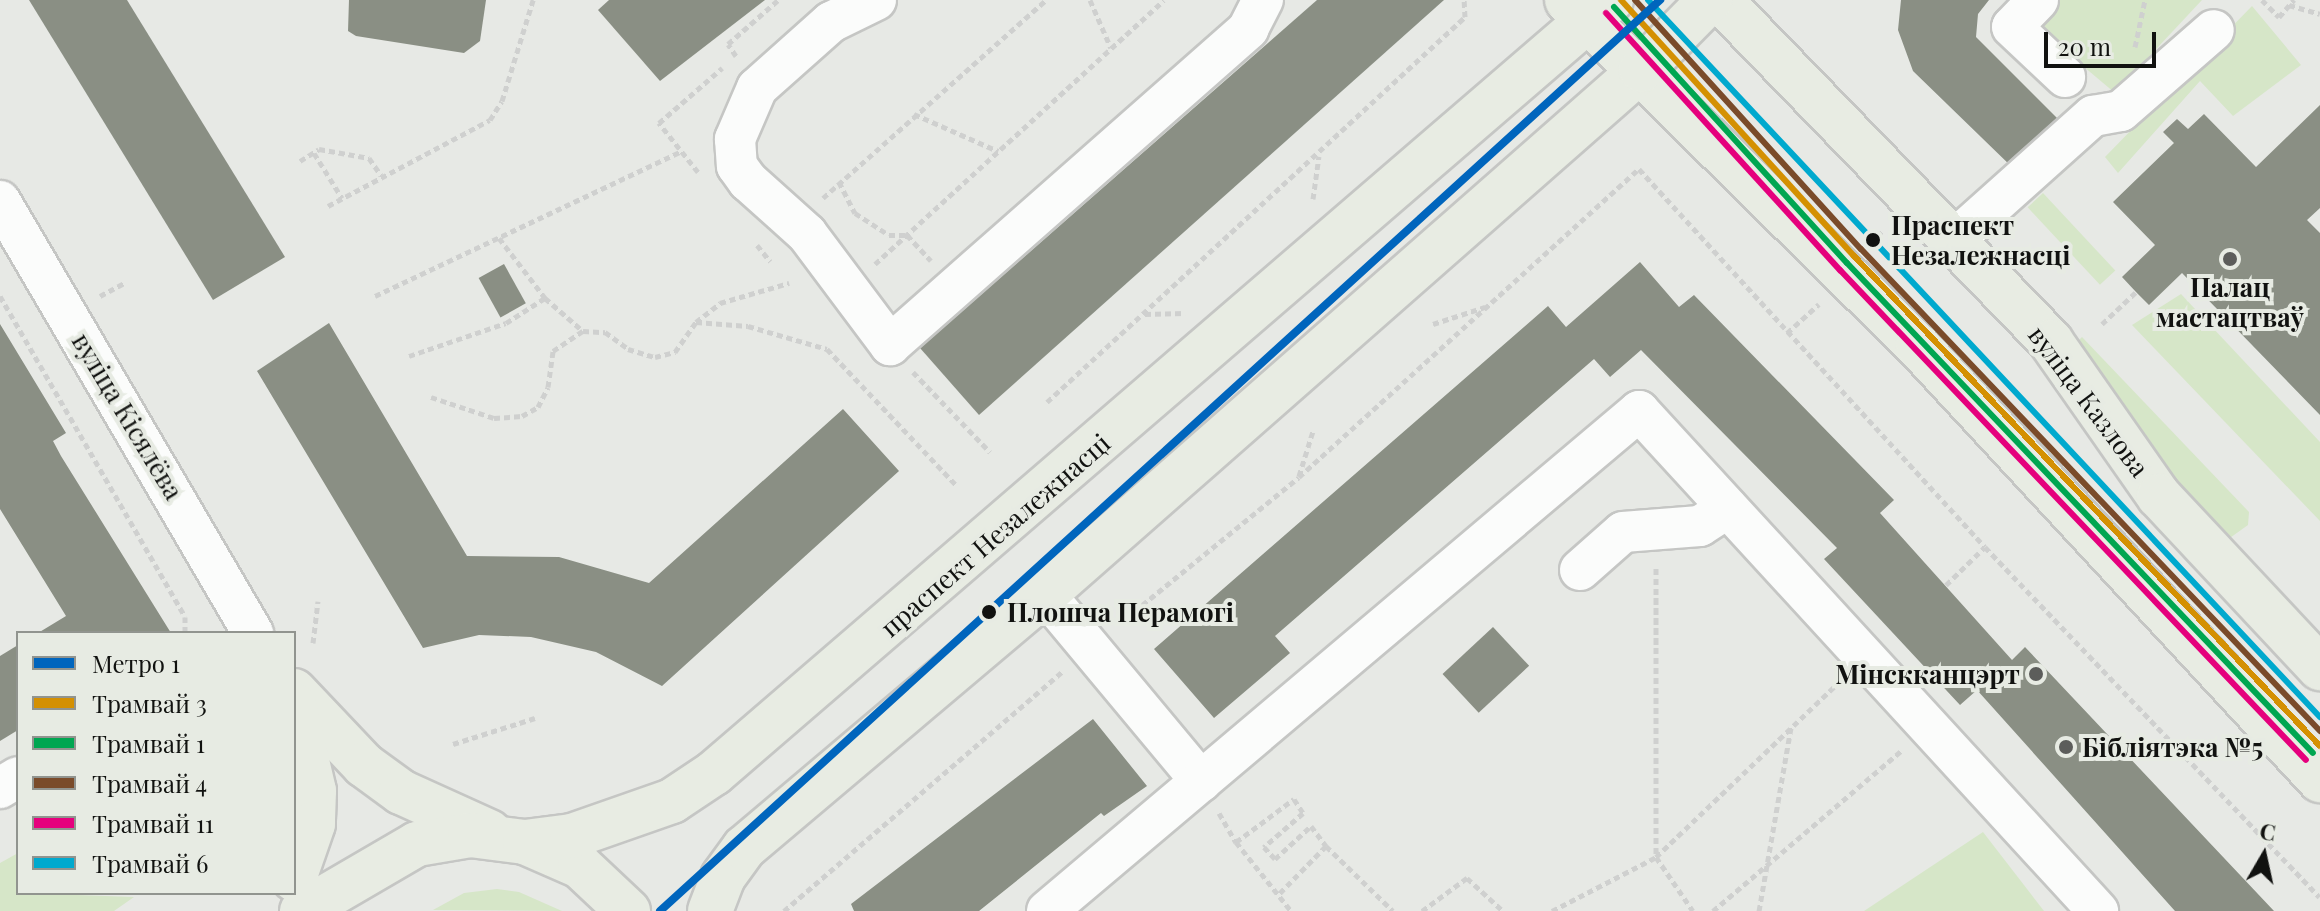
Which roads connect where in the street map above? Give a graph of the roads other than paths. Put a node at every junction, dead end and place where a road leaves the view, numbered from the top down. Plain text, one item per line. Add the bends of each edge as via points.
1 (877, 0) edge
2 (1263, 0) edge
3 (1710, 0) edge
4 (1720, 0) edge
5 (2038, 0) edge
6 (1589, 8) edge
7 (2214, 30) dead end
8 (1641, 70) junction
9 (2065, 77) dead end
10 (0, 201) edge
11 (1953, 241) junction
12 (1728, 508) junction
13 (1580, 570) dead end
14 (1045, 594) junction
15 (252, 631) edge
16 (2320, 668) edge
17 (296, 693) edge
18 (296, 714) edge
19 (2320, 780) edge
20 (1201, 781) junction
21 (514, 840) junction
22 (296, 873) edge
23 (302, 911) edge
24 (628, 911) edge
25 (710, 911) edge
26 (1047, 911) edge
27 (2098, 911) edge

1 - 2 street via 763,122 758,160 766,192 851,286 890,345 1248,29
3 - 8 main road
4 - 11 main road, вуліца Казлова
5 - 9 street via 2012,27
6 - 8 main road
6 - 21 main road, праспект Незалежнасці via 714,773 672,801 617,823
7 - 11 street via 2121,111 2093,116
8 - 14 main road
8 - 19 main road via 1918,346
10 - 15 street, вуліца Кісялёва
11 - 16 main road, вуліца Казлова via 2051,342 2159,496
12 - 13 street via 1700,526 1623,532
12 - 20 street via 1639,411
12 - 27 street
14 - 20 street
14 - 25 main road via 744,848 723,877
17 - 21 main road via 364,765 401,792
18 - 22 main road via 314,791 313,824
20 - 26 street
21 - 23 main road, праспект Незалежнасці via 470,835 417,844 390,854
21 - 24 main road via 580,866

